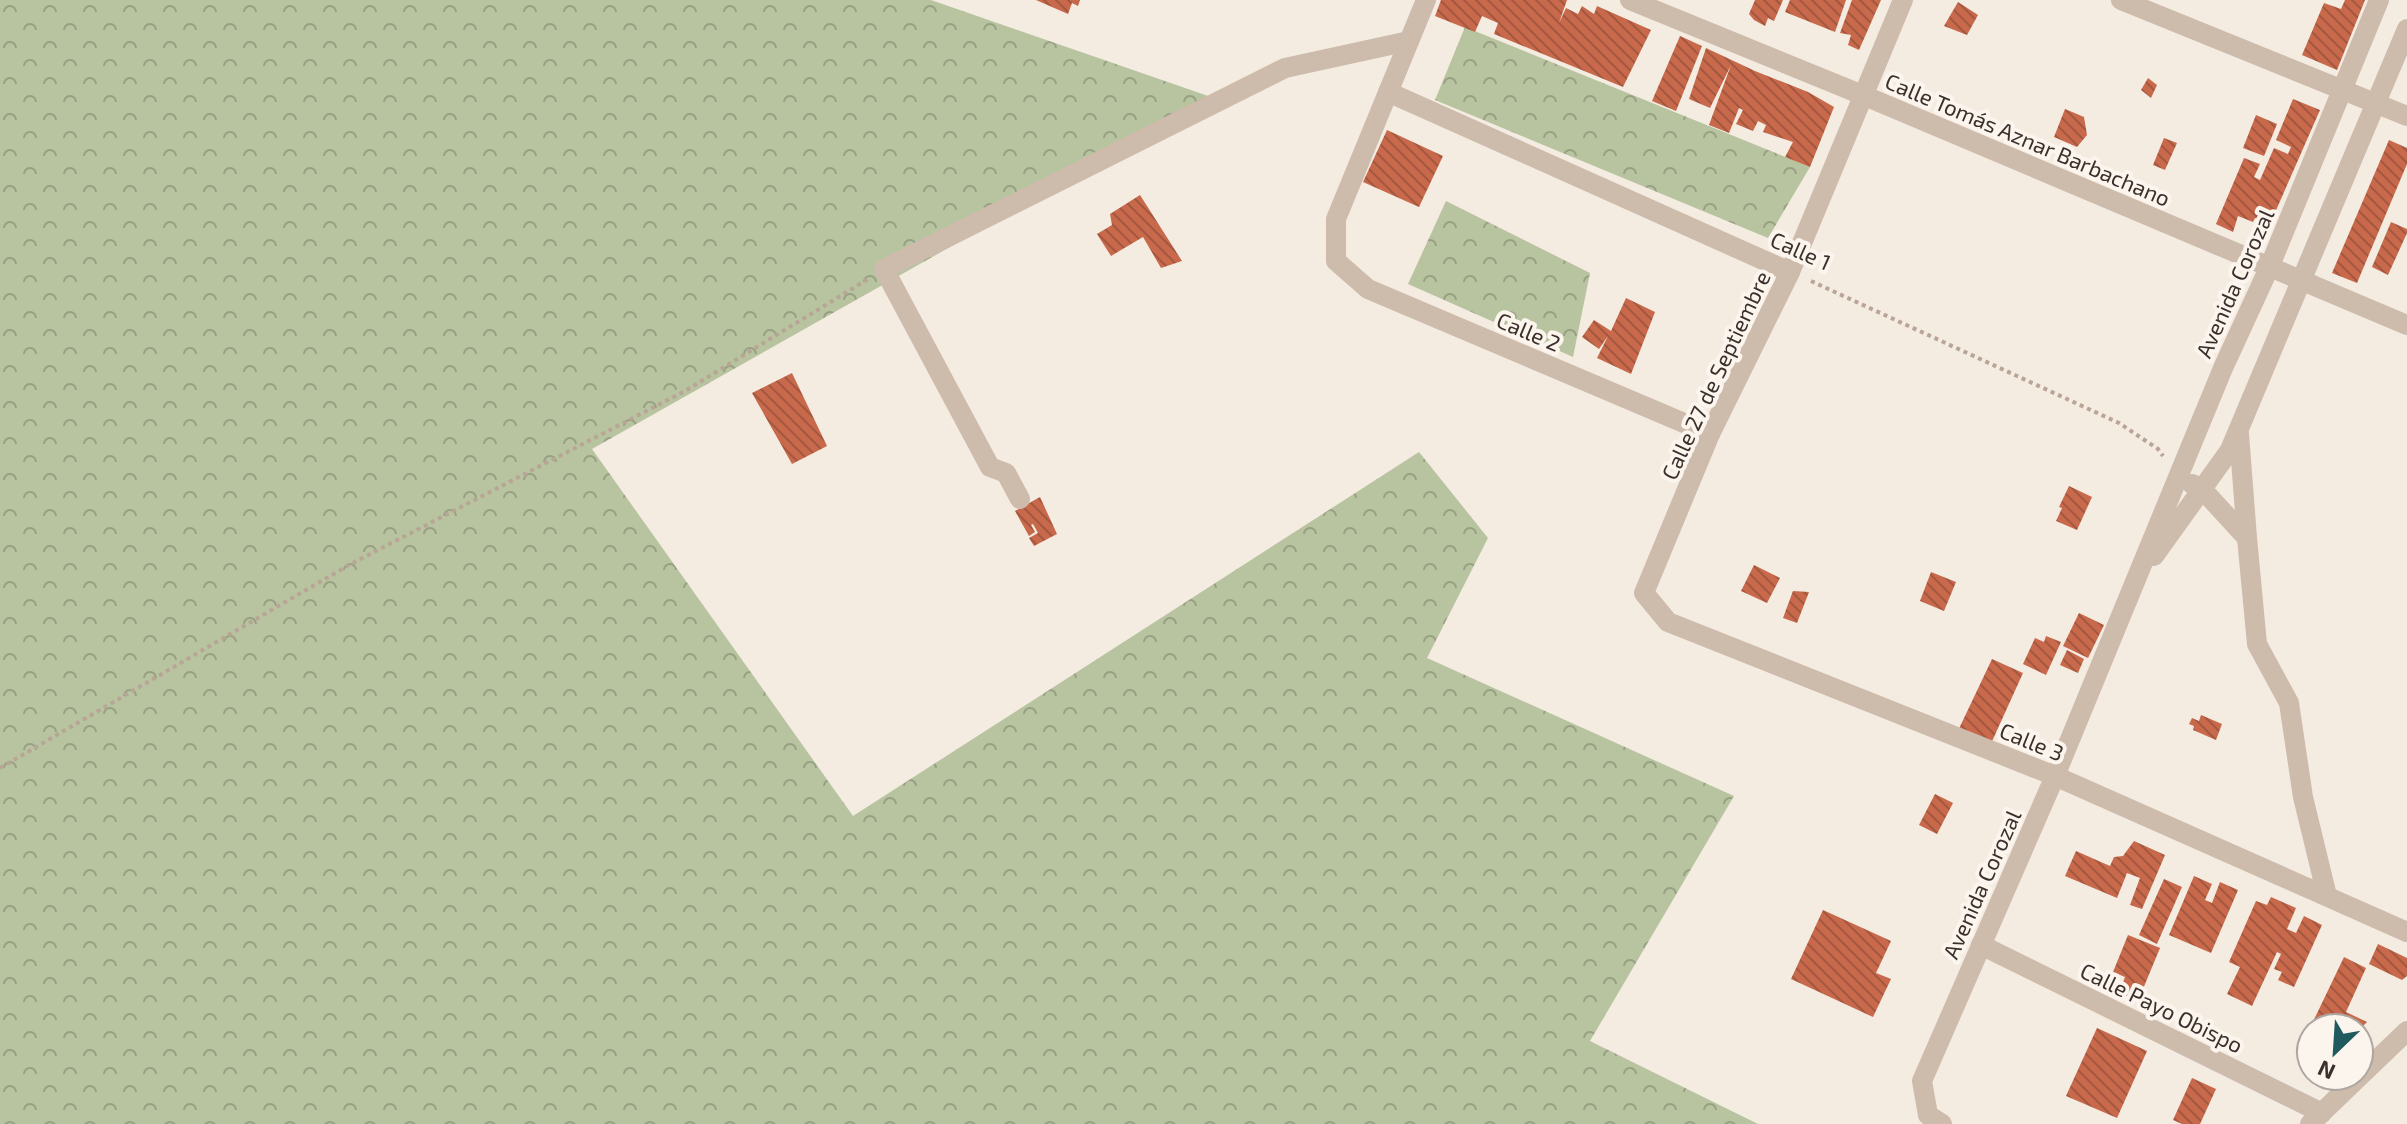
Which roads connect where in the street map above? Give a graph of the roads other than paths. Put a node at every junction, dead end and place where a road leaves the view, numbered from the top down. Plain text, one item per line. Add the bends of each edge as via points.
1 (1426, 0) edge
2 (1630, 0) edge
3 (1903, 0) edge
4 (2121, 0) edge
5 (2379, 0) edge
6 (2407, 29) edge
7 (1409, 41) junction
8 (2343, 90) junction
9 (1388, 92) junction
10 (1865, 96) junction
11 (2375, 103) junction
12 (2407, 116) edge
13 (2269, 268) junction
14 (1790, 272) junction
15 (2302, 281) junction
16 (2407, 325) edge
17 (2238, 431) junction
18 (1710, 434) junction
19 (2178, 476) junction
20 (2202, 489) junction
21 (1020, 499) dead end
22 (2247, 538) junction
23 (2133, 585) junction
24 (1644, 593) joint
25 (2055, 776) junction
26 (2327, 896) junction
27 (2407, 932) edge
28 (1981, 945) junction
29 (2407, 1031) edge
30 (2316, 1118) edge
31 (1935, 1120) edge

1 - 7 street
2 - 10 street, Calle Tomás Aznar Barbachano
3 - 10 street, Calle 27 de Septiembre
4 - 8 street
5 - 8 street, Avenida Corozal
6 - 11 street, Avenida Corozal
7 - 9 street
7 - 21 street via 1285,68 884,269 990,467 1006,473
8 - 11 street
8 - 13 street, Avenida Corozal
9 - 14 street, Calle 1
9 - 18 street, Calle 2 via 1336,219 1336,261 1368,289
10 - 13 street, Calle Tomás Aznar Barbachano
10 - 14 street, Calle 27 de Septiembre
11 - 12 street
11 - 15 street, Avenida Corozal
13 - 15 street, Calle Tomás Aznar Barbachano
13 - 19 street, Avenida Corozal
14 - 18 street, Calle 27 de Septiembre
15 - 16 street, Calle Tomás Aznar Barbachano
15 - 17 street, Avenida Corozal
17 - 20 street, Avenida Corozal
17 - 22 street
18 - 24 street, Calle 27 de Septiembre
19 - 20 street
19 - 23 street, Avenida Corozal
20 - 22 street
20 - 23 street, Avenida Corozal
22 - 26 street via 2257,644 2289,703 2303,797
23 - 25 street, Avenida Corozal
24 - 25 street, Calle 3 via 1668,622
25 - 26 street, Calle 3
25 - 28 street, Avenida Corozal
26 - 27 street, Calle 3
28 - 30 street, Calle Payo Obispo
28 - 31 street, Avenida Corozal via 1922,1081
29 - 30 street

